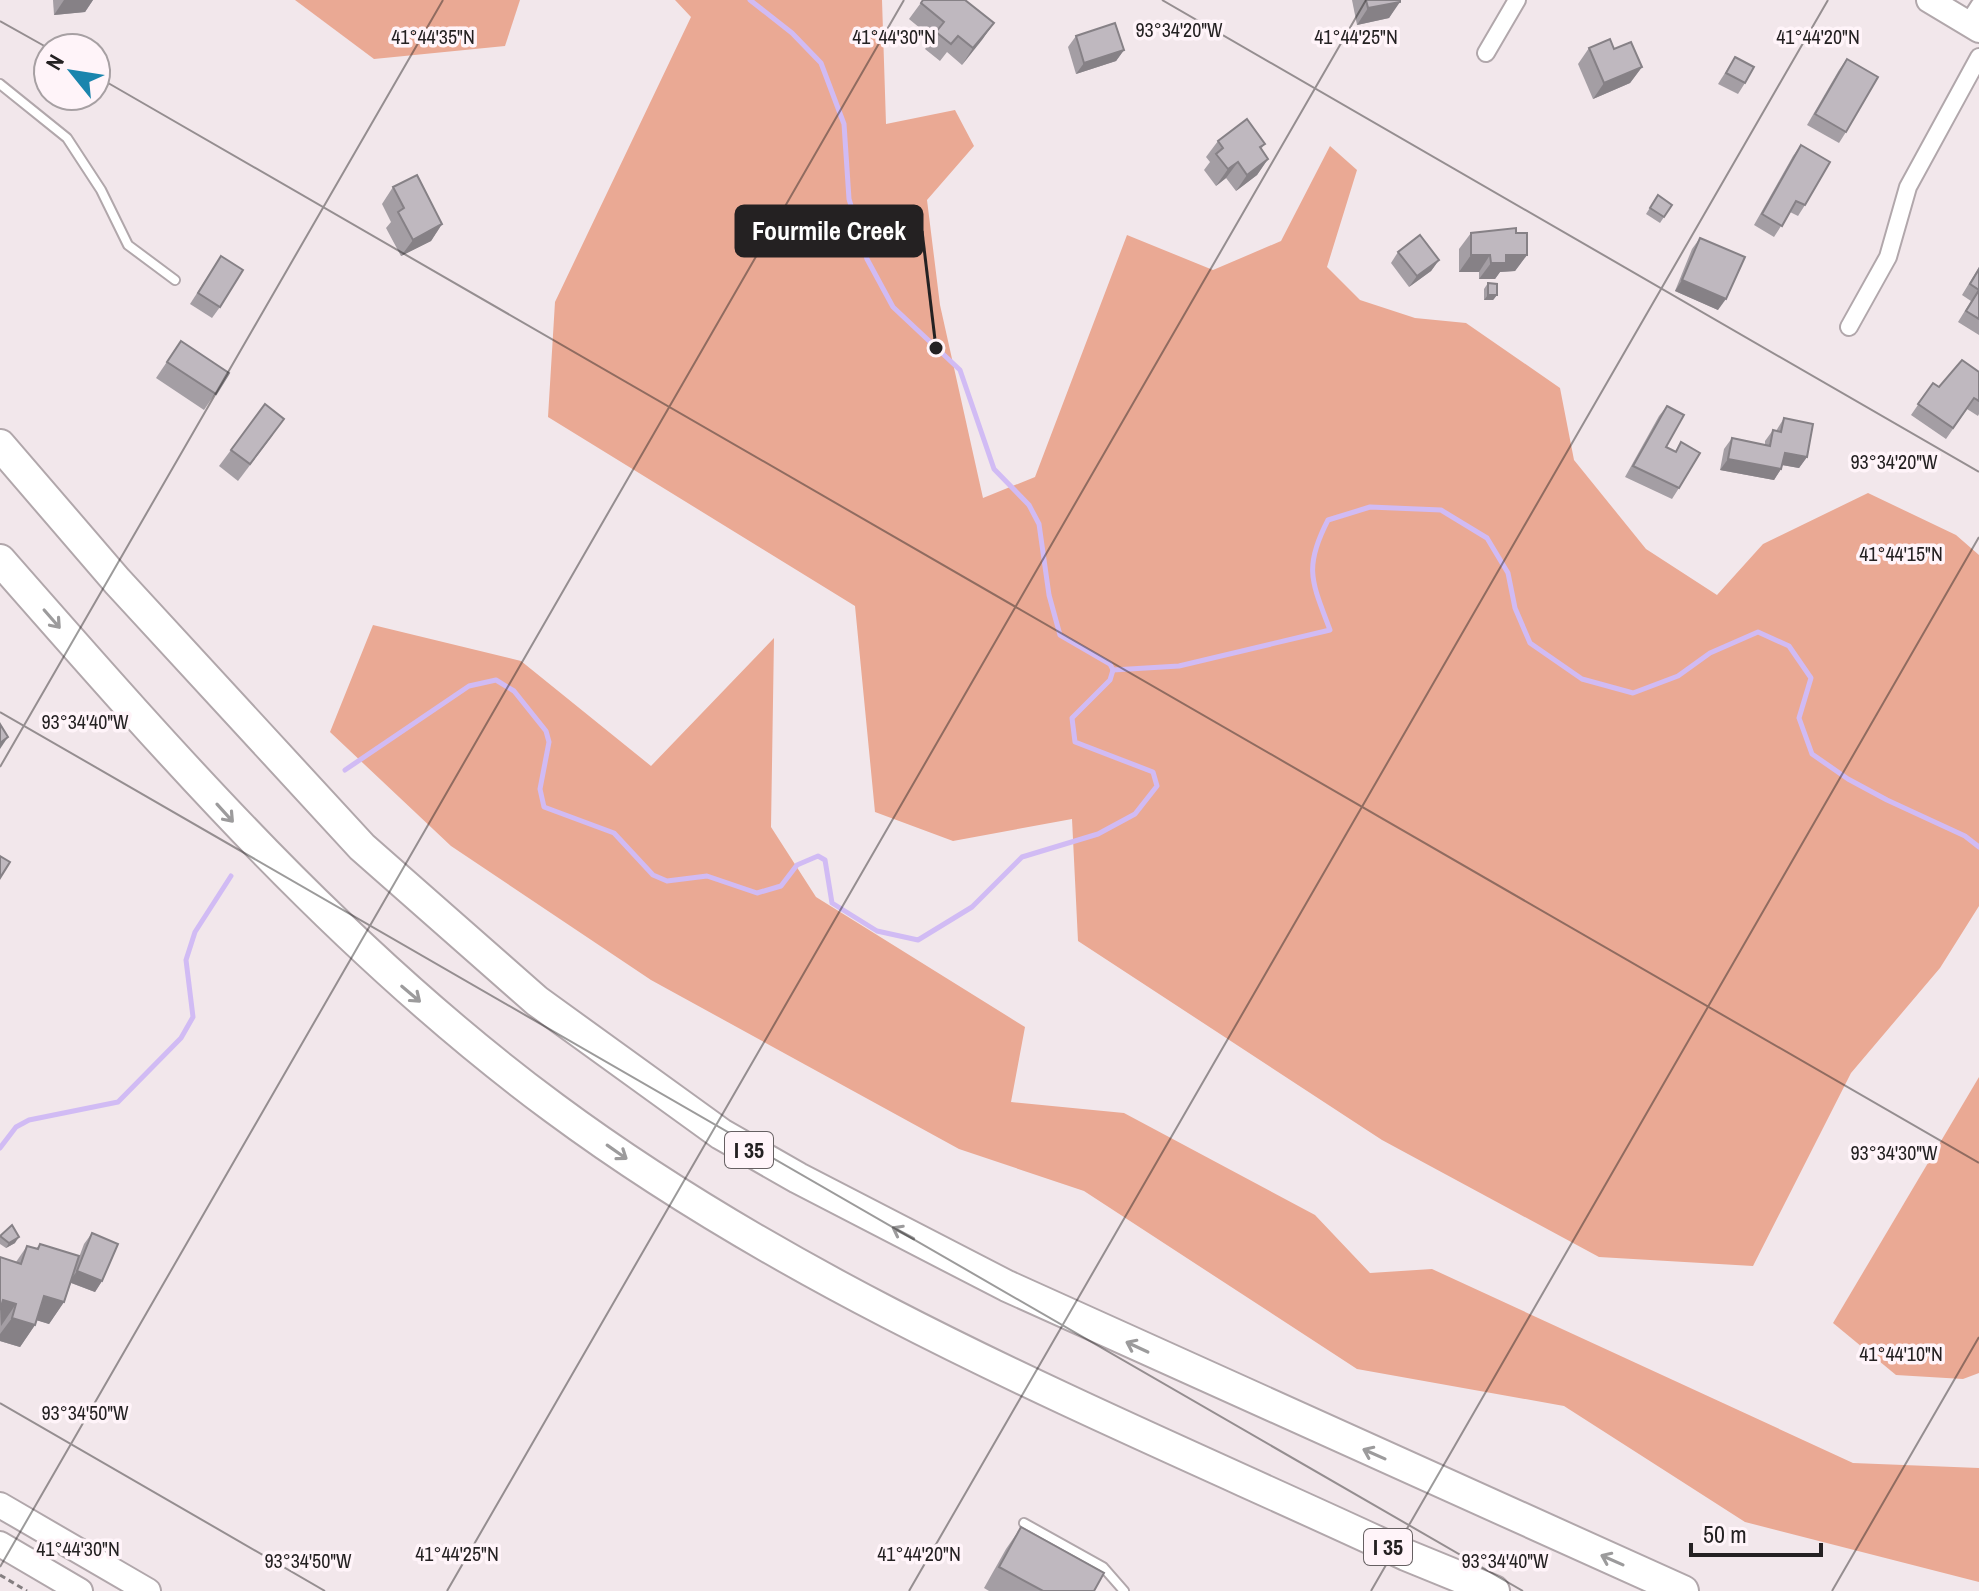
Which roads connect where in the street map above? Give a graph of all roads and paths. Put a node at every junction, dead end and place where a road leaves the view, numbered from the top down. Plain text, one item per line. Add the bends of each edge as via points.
1 (1517, 0) edge
2 (1929, 0) edge
3 (1975, 20) edge
4 (1486, 53) dead end
5 (1979, 57) edge
6 (0, 84) edge
7 (175, 280) dead end
8 (1849, 327) dead end
9 (0, 445) edge
10 (0, 560) edge
11 (0, 1505) edge
12 (1024, 1523) dead end
13 (0, 1544) edge
14 (0, 1575) edge
15 (27, 1591) edge
16 (80, 1591) edge
17 (148, 1591) edge
18 (1124, 1591) edge
19 (1494, 1591) edge
20 (1683, 1591) edge

1 - 4 street
2 - 3 main road
5 - 8 street via 1908,187 1888,257
6 - 7 lane via 67,138 128,245
20 -> 9 highway, I 35 via 1021,1293 721,1134 537,1001 362,847 117,581
10 -> 19 highway, I 35 via 224,812 348,938 555,1109 750,1238 884,1311
11 - 17 main road
12 - 18 lane via 1103,1567
13 - 16 main road
14 - 15 path

